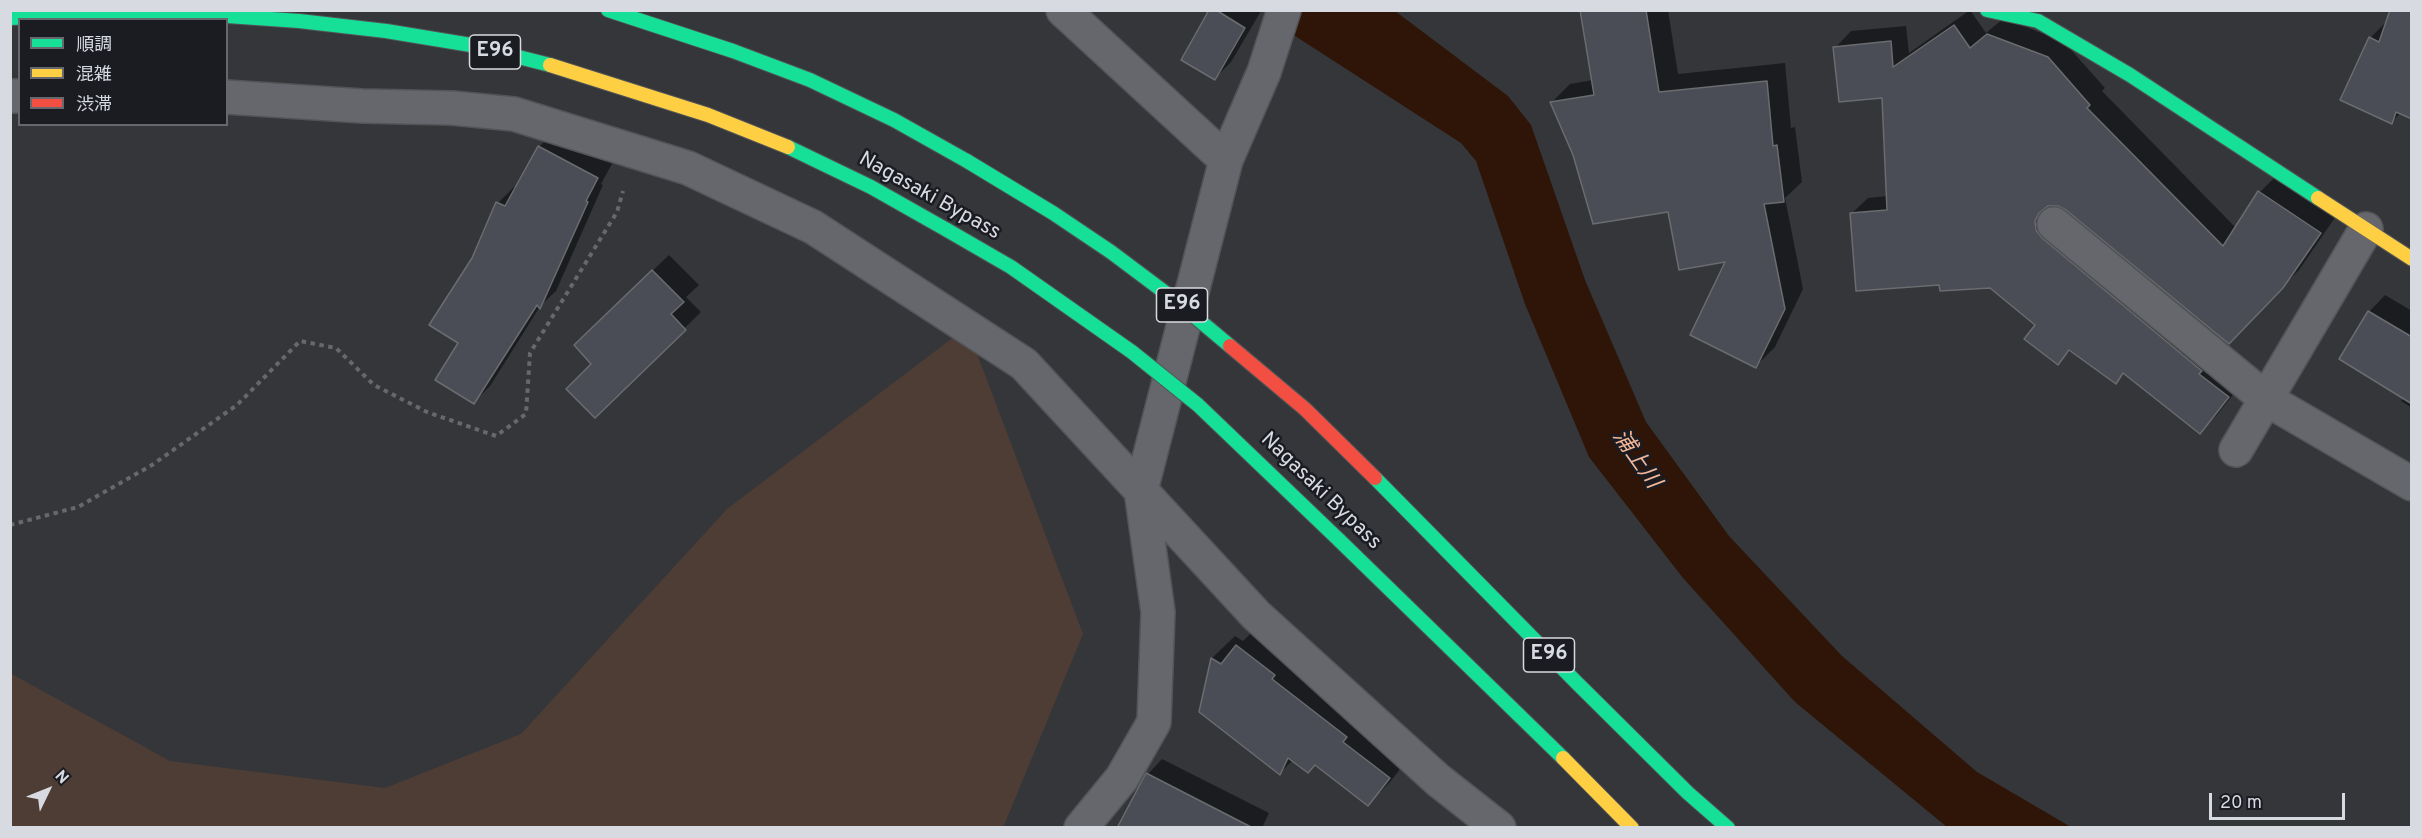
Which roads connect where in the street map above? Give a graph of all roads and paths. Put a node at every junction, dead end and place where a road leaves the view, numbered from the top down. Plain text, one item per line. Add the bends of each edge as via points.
1 (608, 10) edge
2 (1063, 10) edge
3 (1284, 10) edge
4 (1987, 10) edge
5 (10, 18) edge
6 (228, 97) edge
7 (634, 151) junction
8 (1226, 160) junction
9 (2054, 224) dead end
10 (2366, 229) junction
11 (2412, 259) edge
12 (2266, 399) junction
13 (2236, 450) dead end
14 (2412, 484) edge
15 (1141, 490) junction
16 (10, 525) edge
17 (1081, 828) edge
18 (1499, 828) edge
19 (1632, 828) edge
20 (1728, 828) edge

1 - 20 main road, E96, bridge via 810,80 894,120 1053,213 1175,300 1305,409 1585,691
2 - 8 street
3 - 8 street via 1264,72
4 - 10 main road via 2038,21 2130,75
5 - 19 main road, Nagasaki Bypass / E96, bridge via 213,15 386,31 471,45 564,69 718,119 871,187 1011,267 1132,352 1198,405
6 - 7 street via 514,114
7 - 15 street via 688,168 813,227 1024,364
7 - 16 path via 617,212 530,353 526,414 496,436 427,412 374,385 336,348 300,341 237,405 152,465 78,507
8 - 15 street
9 - 12 street
10 - 11 main road
10 - 12 street
12 - 13 street
12 - 14 street
15 - 17 street via 1158,612 1154,722 1122,778
15 - 18 street via 1256,615 1438,780

